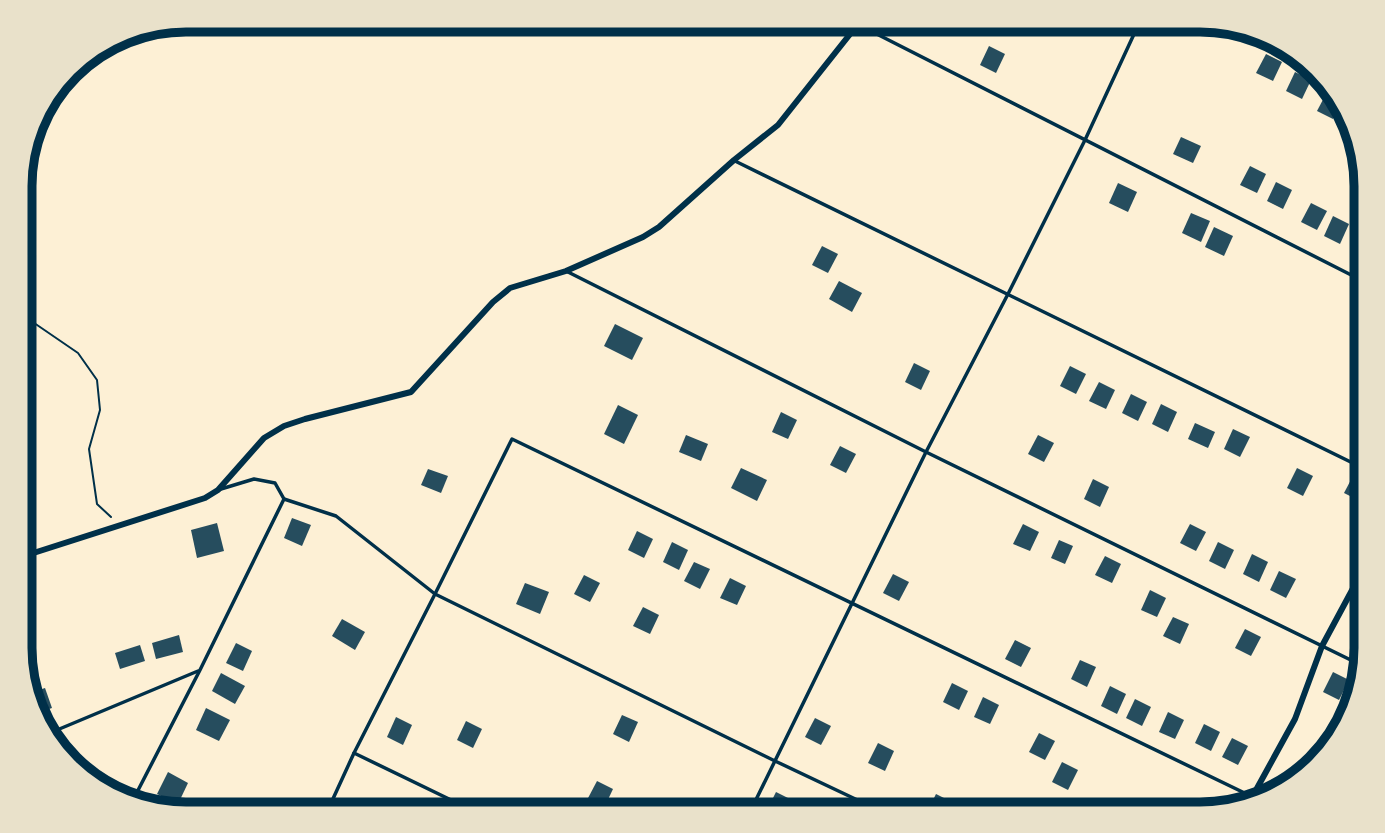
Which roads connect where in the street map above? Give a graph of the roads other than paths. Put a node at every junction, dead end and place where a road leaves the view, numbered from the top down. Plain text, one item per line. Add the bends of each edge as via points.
1 (852, 32) edge
2 (879, 32) edge
3 (1135, 32) edge
4 (1085, 140) junction
5 (734, 160) junction
6 (566, 271) junction
7 (1353, 276) edge
8 (1008, 294) junction
9 (926, 452) junction
10 (1353, 462) edge
11 (218, 490) junction
12 (284, 499) junction
13 (32, 552) edge
14 (1353, 588) edge
15 (435, 594) junction
16 (851, 603) junction
17 (1322, 646) junction
18 (1353, 661) edge
19 (200, 670) junction
20 (56, 731) edge
21 (354, 753) junction
22 (775, 761) junction
23 (1258, 790) edge
24 (136, 793) edge
25 (1244, 794) edge
26 (755, 801) edge
27 (860, 801) edge
28 (332, 802) edge
29 (455, 802) edge

1 - 5 street via 778,125
2 - 4 lane
3 - 4 lane
4 - 7 lane
4 - 8 lane
5 - 6 street via 659,227
5 - 8 lane
6 - 9 lane
6 - 11 street via 510,288 411,392 284,426 264,438
8 - 9 lane
8 - 10 lane
9 - 16 lane
9 - 17 lane
11 - 12 lane via 254,479 275,483
11 - 13 street
12 - 15 lane via 336,516
12 - 19 lane
14 - 17 street
15 - 16 lane via 512,439
15 - 21 lane
15 - 22 lane
16 - 22 lane
16 - 25 lane
17 - 18 lane
17 - 23 street via 1295,719
19 - 20 lane
19 - 24 lane
21 - 28 lane
21 - 29 lane
22 - 26 lane
22 - 27 lane

